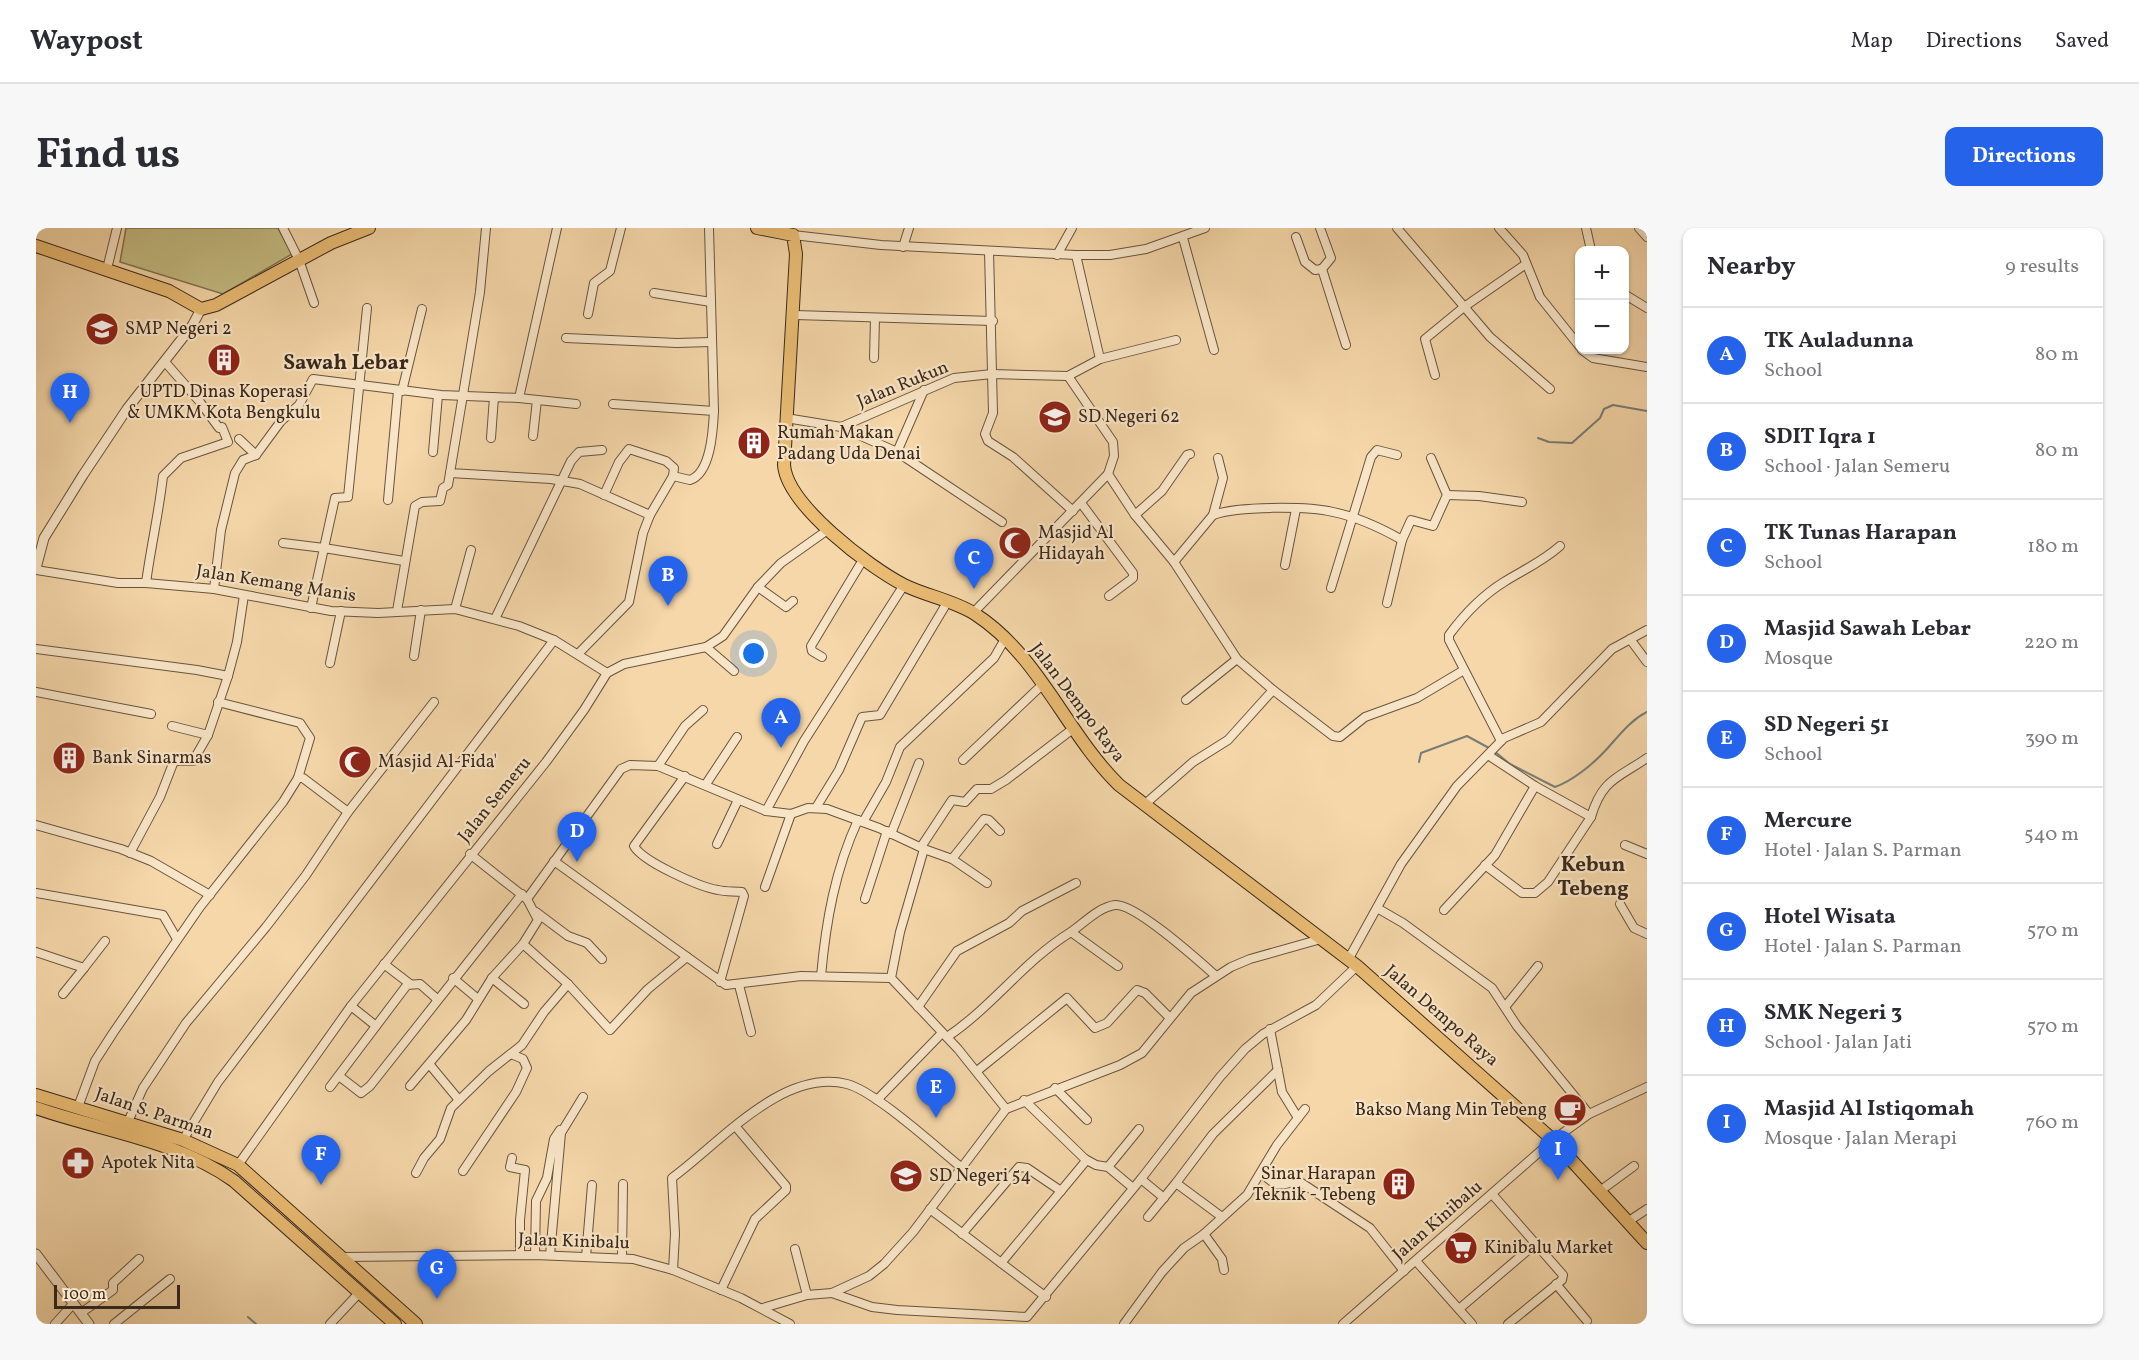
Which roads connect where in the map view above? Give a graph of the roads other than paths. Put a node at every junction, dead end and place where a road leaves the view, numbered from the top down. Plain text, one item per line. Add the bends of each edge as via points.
1 (117, 228) edge
2 (283, 228) edge
3 (369, 228) edge
4 (486, 228) edge
5 (557, 228) edge
6 (621, 228) edge
7 (709, 228) edge
8 (757, 228) edge
9 (828, 228) edge
10 (909, 228) edge
11 (1072, 228) edge
12 (1205, 228) edge
13 (1320, 228) edge
14 (1396, 228) edge
15 (1499, 228) edge
16 (1586, 228) edge
17 (1639, 228) edge
18 (793, 235) junction
19 (1296, 237) dead end
20 (1647, 237) edge
21 (825, 238) junction
22 (1183, 238) junction
23 (36, 246) edge
24 (1590, 246) edge
25 (903, 247) junction
26 (989, 251) junction
27 (1057, 255) junction
28 (1076, 255) junction
29 (299, 260) junction
30 (1526, 264) junction
31 (107, 268) junction
32 (1322, 268) junction
33 (654, 293) dead end
34 (1629, 297) edge
35 (711, 302) junction
36 (314, 303) dead end
37 (1464, 307) junction
38 (367, 308) dead end
39 (1647, 308) edge
40 (201, 309) junction
41 (422, 309) dead end
42 (588, 314) dead end
43 (795, 315) junction
44 (875, 318) junction
45 (993, 321) junction
46 (566, 338) dead end
47 (1176, 340) dead end
48 (711, 342) junction
49 (1575, 342) edge
50 (1346, 345) dead end
51 (1214, 350) dead end
52 (1588, 354) edge
53 (874, 358) dead end
54 (1100, 359) junction
55 (165, 362) junction
56 (1647, 367) edge
57 (993, 374) junction
58 (1435, 375) dead end
59 (1068, 376) junction
60 (357, 387) junction
61 (1550, 388) dead end
62 (924, 390) junction
63 (400, 391) junction
64 (438, 394) junction
65 (465, 396) junction
66 (494, 397) junction
67 (519, 398) junction
68 (537, 400) junction
69 (576, 404) dead end
70 (613, 404) dead end
71 (714, 411) junction
72 (786, 418) junction
73 (841, 427) junction
74 (533, 436) dead end
75 (491, 438) dead end
76 (239, 439) dead end
77 (602, 450) dead end
78 (897, 452) junction
79 (433, 453) dead end
80 (1190, 454) dead end
81 (256, 455) junction
82 (1397, 455) dead end
83 (1218, 458) dead end
84 (1431, 458) dead end
85 (450, 473) junction
86 (1108, 474) junction
87 (673, 476) junction
88 (562, 481) junction
89 (604, 495) junction
90 (1446, 495) junction
91 (388, 500) dead end
92 (1522, 502) dead end
93 (1081, 503) junction
94 (1296, 509) junction
95 (1073, 511) junction
96 (650, 515) junction
97 (1135, 515) junction
98 (1213, 516) junction
99 (1354, 519) junction
100 (1002, 522) dead end
101 (829, 530) junction
102 (1402, 540) junction
103 (283, 543) dead end
104 (1560, 546) dead end
105 (324, 548) junction
106 (471, 550) dead end
107 (864, 558) junction
108 (404, 561) junction
109 (1174, 562) junction
110 (1285, 566) dead end
111 (36, 569) edge
112 (146, 583) junction
113 (904, 585) junction
114 (758, 586) junction
115 (1331, 588) dead end
116 (214, 589) junction
117 (244, 595) junction
118 (1109, 596) dead end
119 (793, 601) dead end
120 (948, 601) junction
121 (1387, 603) dead end
122 (311, 608) junction
123 (455, 609) junction
124 (421, 610) junction
125 (341, 611) junction
126 (397, 611) junction
127 (973, 613) junction
128 (495, 619) junction
129 (1647, 630) edge
130 (1005, 639) junction
131 (1630, 639) junction
132 (554, 640) junction
133 (706, 647) junction
134 (36, 649) edge
135 (578, 654) junction
136 (414, 656) dead end
137 (822, 657) dead end
138 (1238, 658) junction
139 (1647, 662) edge
140 (330, 663) dead end
141 (1464, 670) junction
142 (734, 671) dead end
143 (606, 673) junction
144 (228, 676) junction
145 (1043, 684) junction
146 (1273, 690) junction
147 (36, 692) edge
148 (1186, 700) dead end
149 (218, 702) junction
150 (434, 702) dead end
151 (703, 710) dead end
152 (151, 714) dead end
153 (172, 726) dead end
154 (1074, 728) junction
155 (208, 735) junction
156 (737, 737) dead end
157 (1498, 743) junction
158 (1488, 755) junction
159 (1647, 758) edge
160 (963, 760) dead end
161 (919, 763) dead end
162 (658, 766) junction
163 (685, 776) junction
164 (298, 778) junction
165 (706, 784) junction
166 (1535, 786) junction
167 (738, 800) junction
168 (1144, 805) junction
169 (817, 806) junction
170 (766, 811) junction
171 (348, 812) junction
172 (791, 814) junction
173 (1591, 817) junction
174 (860, 821) junction
175 (36, 825) edge
176 (1000, 831) dead end
177 (889, 832) junction
178 (717, 844) dead end
179 (1625, 845) dead end
180 (922, 848) junction
181 (130, 853) junction
182 (470, 854) junction
183 (1647, 854) edge
184 (952, 859) junction
185 (554, 861) junction
186 (1485, 865) junction
187 (987, 883) dead end
188 (1076, 883) dead end
189 (765, 887) dead end
190 (36, 893) edge
191 (210, 895) junction
192 (525, 897) junction
193 (865, 899) dead end
194 (1620, 904) dead end
195 (1377, 908) junction
196 (1444, 910) dead end
197 (536, 912) junction
198 (1071, 932) junction
199 (1647, 934) edge
200 (177, 939) junction
201 (1321, 939) junction
202 (105, 942) dead end
203 (523, 944) junction
204 (36, 952) edge
205 (687, 957) junction
206 (602, 959) dead end
207 (1352, 963) junction
208 (384, 964) junction
209 (1119, 966) dead end
210 (1538, 966) dead end
211 (84, 968) junction
212 (821, 976) junction
213 (1216, 976) junction
214 (453, 978) junction
215 (492, 978) junction
216 (891, 978) junction
217 (720, 982) junction
218 (410, 984) junction
219 (568, 984) junction
220 (739, 985) junction
221 (63, 994) dead end
222 (437, 999) junction
223 (478, 999) junction
224 (524, 1005) dead end
225 (351, 1006) junction
226 (918, 1007) junction
227 (1505, 1007) junction
228 (1170, 1018) junction
229 (376, 1026) junction
230 (1270, 1029) junction
231 (751, 1032) dead end
232 (945, 1035) junction
233 (511, 1054) junction
234 (430, 1065) junction
235 (1278, 1070) junction
236 (977, 1071) junction
237 (339, 1076) junction
238 (410, 1086) dead end
239 (330, 1087) dead end
240 (1647, 1087) edge
241 (1056, 1088) junction
242 (36, 1095) edge
243 (583, 1097) dead end
244 (459, 1100) junction
245 (877, 1100) junction
246 (1024, 1100) junction
247 (78, 1107) junction
248 (1006, 1108) junction
249 (1305, 1109) dead end
250 (40, 1112) edge
251 (1589, 1114) junction
252 (1298, 1118) junction
253 (1088, 1120) dead end
254 (127, 1124) junction
255 (565, 1124) junction
256 (736, 1127) junction
257 (1139, 1128) dead end
258 (183, 1140) junction
259 (1553, 1140) junction
260 (512, 1158) dead end
261 (1085, 1159) junction
262 (238, 1165) junction
263 (1634, 1166) dead end
264 (1108, 1167) junction
265 (962, 1168) junction
266 (463, 1171) dead end
267 (416, 1173) dead end
268 (1262, 1173) junction
269 (1140, 1179) junction
270 (1176, 1183) junction
271 (624, 1184) dead end
272 (592, 1185) dead end
273 (1133, 1188) junction
274 (1061, 1191) junction
275 (1600, 1191) junction
276 (1492, 1194) junction
277 (1164, 1198) junction
278 (930, 1209) junction
279 (1647, 1209) edge
280 (1148, 1217) dead end
281 (1222, 1217) junction
282 (1629, 1221) junction
283 (962, 1234) junction
284 (1204, 1234) junction
285 (1647, 1243) edge
286 (1535, 1244) junction
287 (795, 1250) dead end
288 (36, 1254) edge
289 (519, 1255) junction
290 (535, 1255) junction
291 (550, 1256) junction
292 (343, 1257) junction
293 (586, 1257) junction
294 (622, 1258) junction
295 (139, 1259) dead end
296 (1416, 1261) junction
297 (1001, 1263) junction
298 (673, 1270) junction
299 (1224, 1270) dead end
300 (1404, 1271) junction
301 (170, 1279) dead end
302 (1556, 1284) junction
303 (721, 1290) junction
304 (360, 1292) junction
305 (832, 1293) junction
306 (807, 1295) junction
307 (1046, 1297) junction
308 (73, 1304) junction
309 (763, 1308) junction
310 (1459, 1309) junction
311 (81, 1313) junction
312 (1005, 1320) edge
313 (1587, 1321) dead end
314 (55, 1324) edge
315 (89, 1324) edge
316 (114, 1324) edge
317 (330, 1324) edge
318 (395, 1324) edge
319 (416, 1324) edge
320 (790, 1324) edge
321 (1124, 1324) edge
322 (1343, 1324) edge
323 (1472, 1324) edge
324 (1508, 1324) edge

1 - 31 street
2 - 29 street
3 - 29 main road
4 - 65 street
5 - 67 street
6 - 42 street via 610,271 594,283
7 - 35 street
8 - 18 main road
9 - 21 street
10 - 25 street
11 - 27 street
12 - 22 street
13 - 32 street via 1331,258
14 - 37 street
15 - 30 street
16 - 24 street
17 - 20 street
18 - 21 street
18 - 43 main road, Jalan Dempo Raya via 797,264
19 - 32 street via 1308,266
21 - 25 street
22 - 28 street via 1126,253
22 - 51 street
23 - 31 main road
25 - 26 street
26 - 27 street
26 - 45 street
27 - 28 street
28 - 54 street
29 - 36 street
29 - 40 main road via 216,305
30 - 37 street
30 - 49 street via 1540,297
31 - 40 main road via 169,291
32 - 50 street
33 - 35 street
34 - 39 street
35 - 48 street
37 - 58 street via 1425,339
37 - 61 street via 1502,349
38 - 60 street
40 - 55 street
41 - 63 street
43 - 44 street
43 - 72 main road, Jalan Dempo Raya
44 - 45 street
44 - 53 street
45 - 57 street
46 - 48 street
47 - 54 street, Jalan Rukun
48 - 71 street
52 - 56 street
54 - 59 street, Jalan Rukun
55 - 111 street via 83,475 44,538
55 - 112 street via 222,428 228,442 181,459 170,465 163,476
57 - 59 street, Jalan Rukun
57 - 62 street, Jalan Rukun via 954,378
57 - 95 street via 993,413 985,434 988,441 1013,457
59 - 86 street via 1113,442 1114,456
60 - 63 street
60 - 81 street via 313,379 299,405 281,421
60 - 105 street via 348,497 335,498
62 - 73 street, Jalan Rukun
62 - 78 street
63 - 64 street
63 - 91 street
64 - 65 street
64 - 79 street
65 - 66 street
65 - 85 street
66 - 67 street
66 - 75 street
67 - 68 street
68 - 69 street
68 - 74 street
70 - 71 street
71 - 87 street via 700,474 690,480
72 - 73 street, Jalan Rukun
72 - 101 main road, Jalan Dempo Raya via 784,465 789,483
73 - 78 street
76 - 81 street
77 - 88 street via 579,452
78 - 100 street
80 - 97 street via 1162,491
81 - 116 street via 244,459 235,473 221,530
82 - 99 street via 1374,452
83 - 98 street via 1223,478
84 - 90 street
85 - 88 street
85 - 108 street via 440,501 414,506
86 - 93 street
86 - 97 street
87 - 89 street via 673,466 668,462 629,449
87 - 96 street
88 - 89 street
88 - 128 street
89 - 96 street
90 - 92 street
90 - 102 street via 1433,526 1411,520
93 - 95 street
93 - 118 street via 1133,573 1133,578
94 - 98 street via 1249,509
94 - 99 street via 1333,512
94 - 110 street
95 - 127 street
96 - 135 street via 629,602
97 - 109 street
98 - 109 street
99 - 102 street
99 - 115 street
101 - 107 main road, Jalan Dempo Raya
101 - 114 street via 781,563
102 - 121 street
103 - 105 street
104 - 141 street via 1486,595 1453,629 1449,640
105 - 108 street
105 - 122 street
106 - 123 street
107 - 113 main road, Jalan Dempo Raya
107 - 137 street via 811,646
108 - 126 street
109 - 138 street
111 - 112 street, Jalan Kemang Manis via 118,583
112 - 116 street, Jalan Kemang Manis
113 - 120 main road, Jalan Dempo Raya
113 - 170 street via 804,741
114 - 119 street via 786,607
114 - 133 street via 723,636
116 - 117 street, Jalan Kemang Manis
117 - 122 street, Jalan Kemang Manis
117 - 144 street
120 - 127 main road, Jalan Dempo Raya
120 - 169 street via 880,714 862,717 839,770
122 - 125 street, Jalan Kemang Manis
123 - 124 street, Jalan Kemang Manis
123 - 128 street, Jalan Kemang Manis
124 - 126 street, Jalan Kemang Manis
124 - 136 street
125 - 126 street, Jalan Kemang Manis
125 - 140 street
127 - 130 main road, Jalan Dempo Raya
128 - 132 street, Jalan Kemang Manis
129 - 131 street
130 - 145 main road, Jalan Dempo Raya
130 - 174 street via 994,658 900,747 886,782
131 - 139 street
131 - 157 street via 1605,655 1541,722
132 - 135 street, Jalan Kemang Manis
132 - 258 street via 218,1082
133 - 142 street
133 - 143 street via 624,664
134 - 144 street
135 - 143 street, Jalan Kemang Manis
138 - 146 street
138 - 148 street
141 - 146 street via 1418,698 1365,717 1340,737 1333,736
141 - 157 street
143 - 182 street, Jalan Semeru via 578,719 506,814
144 - 149 street
145 - 154 main road, Jalan Dempo Raya
145 - 160 street
146 - 168 street via 1228,741 1193,762
147 - 152 street
149 - 155 street
149 - 164 street via 300,723 310,738
150 - 171 street
151 - 162 street via 685,726
153 - 155 street
154 - 168 main road, Jalan Dempo Raya via 1101,768
154 - 180 street via 1006,780 977,789 965,802 952,800
155 - 181 street via 193,761 174,761
156 - 165 street
157 - 158 street
158 - 166 street
158 - 195 street via 1445,801 1401,864
159 - 173 street via 1608,782
161 - 177 street
162 - 163 street
162 - 185 street via 644,763 621,769
163 - 165 street
163 - 217 street via 634,846 649,859 684,877 716,890 742,892
164 - 171 street
164 - 191 street
165 - 167 street
166 - 173 street
166 - 186 street via 1495,855
167 - 170 street
167 - 178 street
168 - 201 main road, Jalan Dempo Raya
169 - 172 street
169 - 174 street
170 - 172 street
171 - 254 street via 306,875 186,1023 144,1088
172 - 189 street
173 - 186 street via 1548,882 1535,893 1522,893
174 - 177 street
174 - 212 street via 845,848 828,910
175 - 181 street
176 - 184 street via 984,819
177 - 180 street
177 - 193 street
179 - 183 street
180 - 184 street
180 - 216 street
181 - 191 street via 152,861
182 - 192 street
182 - 208 street, Jalan Semeru
184 - 187 street
185 - 192 street
185 - 205 street
186 - 196 street
188 - 226 street via 957,951
190 - 200 street via 163,915
191 - 200 street
192 - 197 street
192 - 214 street
194 - 199 street via 1634,928
195 - 207 street
195 - 227 street via 1471,971 1492,988
197 - 203 street via 538,920
197 - 206 street via 568,936 587,944
198 - 209 street
198 - 213 street via 1107,907 1126,906
198 - 232 street via 967,1024
200 - 247 street via 95,1061
201 - 207 main road, Jalan Dempo Raya
201 - 213 street via 1250,959
202 - 211 street
203 - 215 street
203 - 219 street
204 - 211 street
205 - 217 street
205 - 219 street via 648,989 610,1030
207 - 230 street via 1316,1005
207 - 259 main road, Jalan Dempo Raya
208 - 218 street
208 - 225 street, Jalan Semeru
210 - 227 street
211 - 221 street
212 - 216 street
212 - 220 street
213 - 228 street via 1191,993
214 - 222 street
214 - 223 street
215 - 223 street
215 - 224 street
216 - 226 street
217 - 220 street via 726,986
218 - 222 street via 420,984
218 - 229 street
219 - 233 street
220 - 231 street
222 - 237 street via 370,1086 361,1093
223 - 234 street
225 - 229 street
225 - 262 street, Jalan Semeru
226 - 232 street
227 - 251 street
228 - 236 street via 1137,990 1107,1023 1095,1028 1066,998
228 - 241 street via 1142,1053
229 - 237 street
230 - 235 street
230 - 269 street via 1254,1040 1220,1077
232 - 236 street
232 - 245 street
233 - 244 street
233 - 266 street via 523,1059 527,1068 516,1092
234 - 238 street
234 - 244 street
235 - 252 street via 1284,1099
235 - 270 street via 1213,1134
236 - 248 street
237 - 239 street
240 - 251 street, Jalan Kinibalu
241 - 246 street
241 - 253 street
242 - 247 main road, Jalan S. Parman
243 - 255 street
244 - 267 street via 451,1108 440,1139
245 - 256 street via 849,1084 806,1084 760,1108
245 - 265 street
246 - 248 street
246 - 261 street
247 - 254 main road, Jalan S. Parman
248 - 265 street
249 - 252 street
250 - 304 main road, Jalan S. Parman via 183,1152 211,1165
251 - 259 street, Jalan Kinibalu
252 - 268 street
254 - 258 main road, Jalan S. Parman
255 - 290 street via 554,1139 547,1178 536,1201
255 - 291 street via 560,1139
256 - 298 street via 672,1178
256 - 303 street via 786,1185 786,1190 755,1219
257 - 264 street
258 - 262 main road, Jalan S. Parman
259 - 275 main road, Jalan Dempo Raya
259 - 276 street, Jalan Kinibalu
260 - 289 street via 510,1167 525,1170
261 - 264 street
261 - 274 street
262 - 292 main road, Jalan S. Parman
263 - 275 street
264 - 273 street
265 - 278 street
268 - 281 street via 1247,1195
268 - 300 street via 1275,1186 1300,1182 1370,1228
269 - 273 street
269 - 277 street
270 - 277 street
270 - 281 street
271 - 294 street
272 - 293 street
273 - 307 street
274 - 283 street via 1027,1168 1019,1167
274 - 297 street
275 - 282 main road, Jalan Dempo Raya
276 - 286 street
276 - 296 street, Jalan Kinibalu
277 - 280 street
278 - 283 street
278 - 305 street via 884,1264 869,1276
279 - 282 street
281 - 284 street
282 - 285 main road, Jalan Dempo Raya
283 - 297 street
284 - 299 street via 1222,1259
284 - 321 street via 1184,1248 1162,1272
286 - 302 street via 1563,1275
286 - 310 street
287 - 306 street
288 - 308 street
289 - 290 street, Jalan Kinibalu
289 - 292 street, Jalan Kinibalu
290 - 291 street, Jalan Kinibalu
291 - 293 street, Jalan Kinibalu
292 - 319 main road, Jalan S. Parman
293 - 294 street, Jalan Kinibalu
294 - 298 street, Jalan Kinibalu
295 - 311 street via 113,1283 113,1290
296 - 300 street, Jalan Kinibalu
296 - 310 street
297 - 307 street
298 - 303 street, Jalan Kinibalu
300 - 322 street, Jalan Kinibalu
301 - 316 street
302 - 313 street
302 - 324 street
303 - 309 street, Jalan Kinibalu
304 - 317 street
304 - 318 main road, Jalan S. Parman
305 - 306 street
305 - 312 street via 872,1307
306 - 309 street
307 - 312 street via 1027,1317
308 - 311 street
308 - 314 street
309 - 320 street, Jalan Kinibalu
310 - 323 street
311 - 315 street

